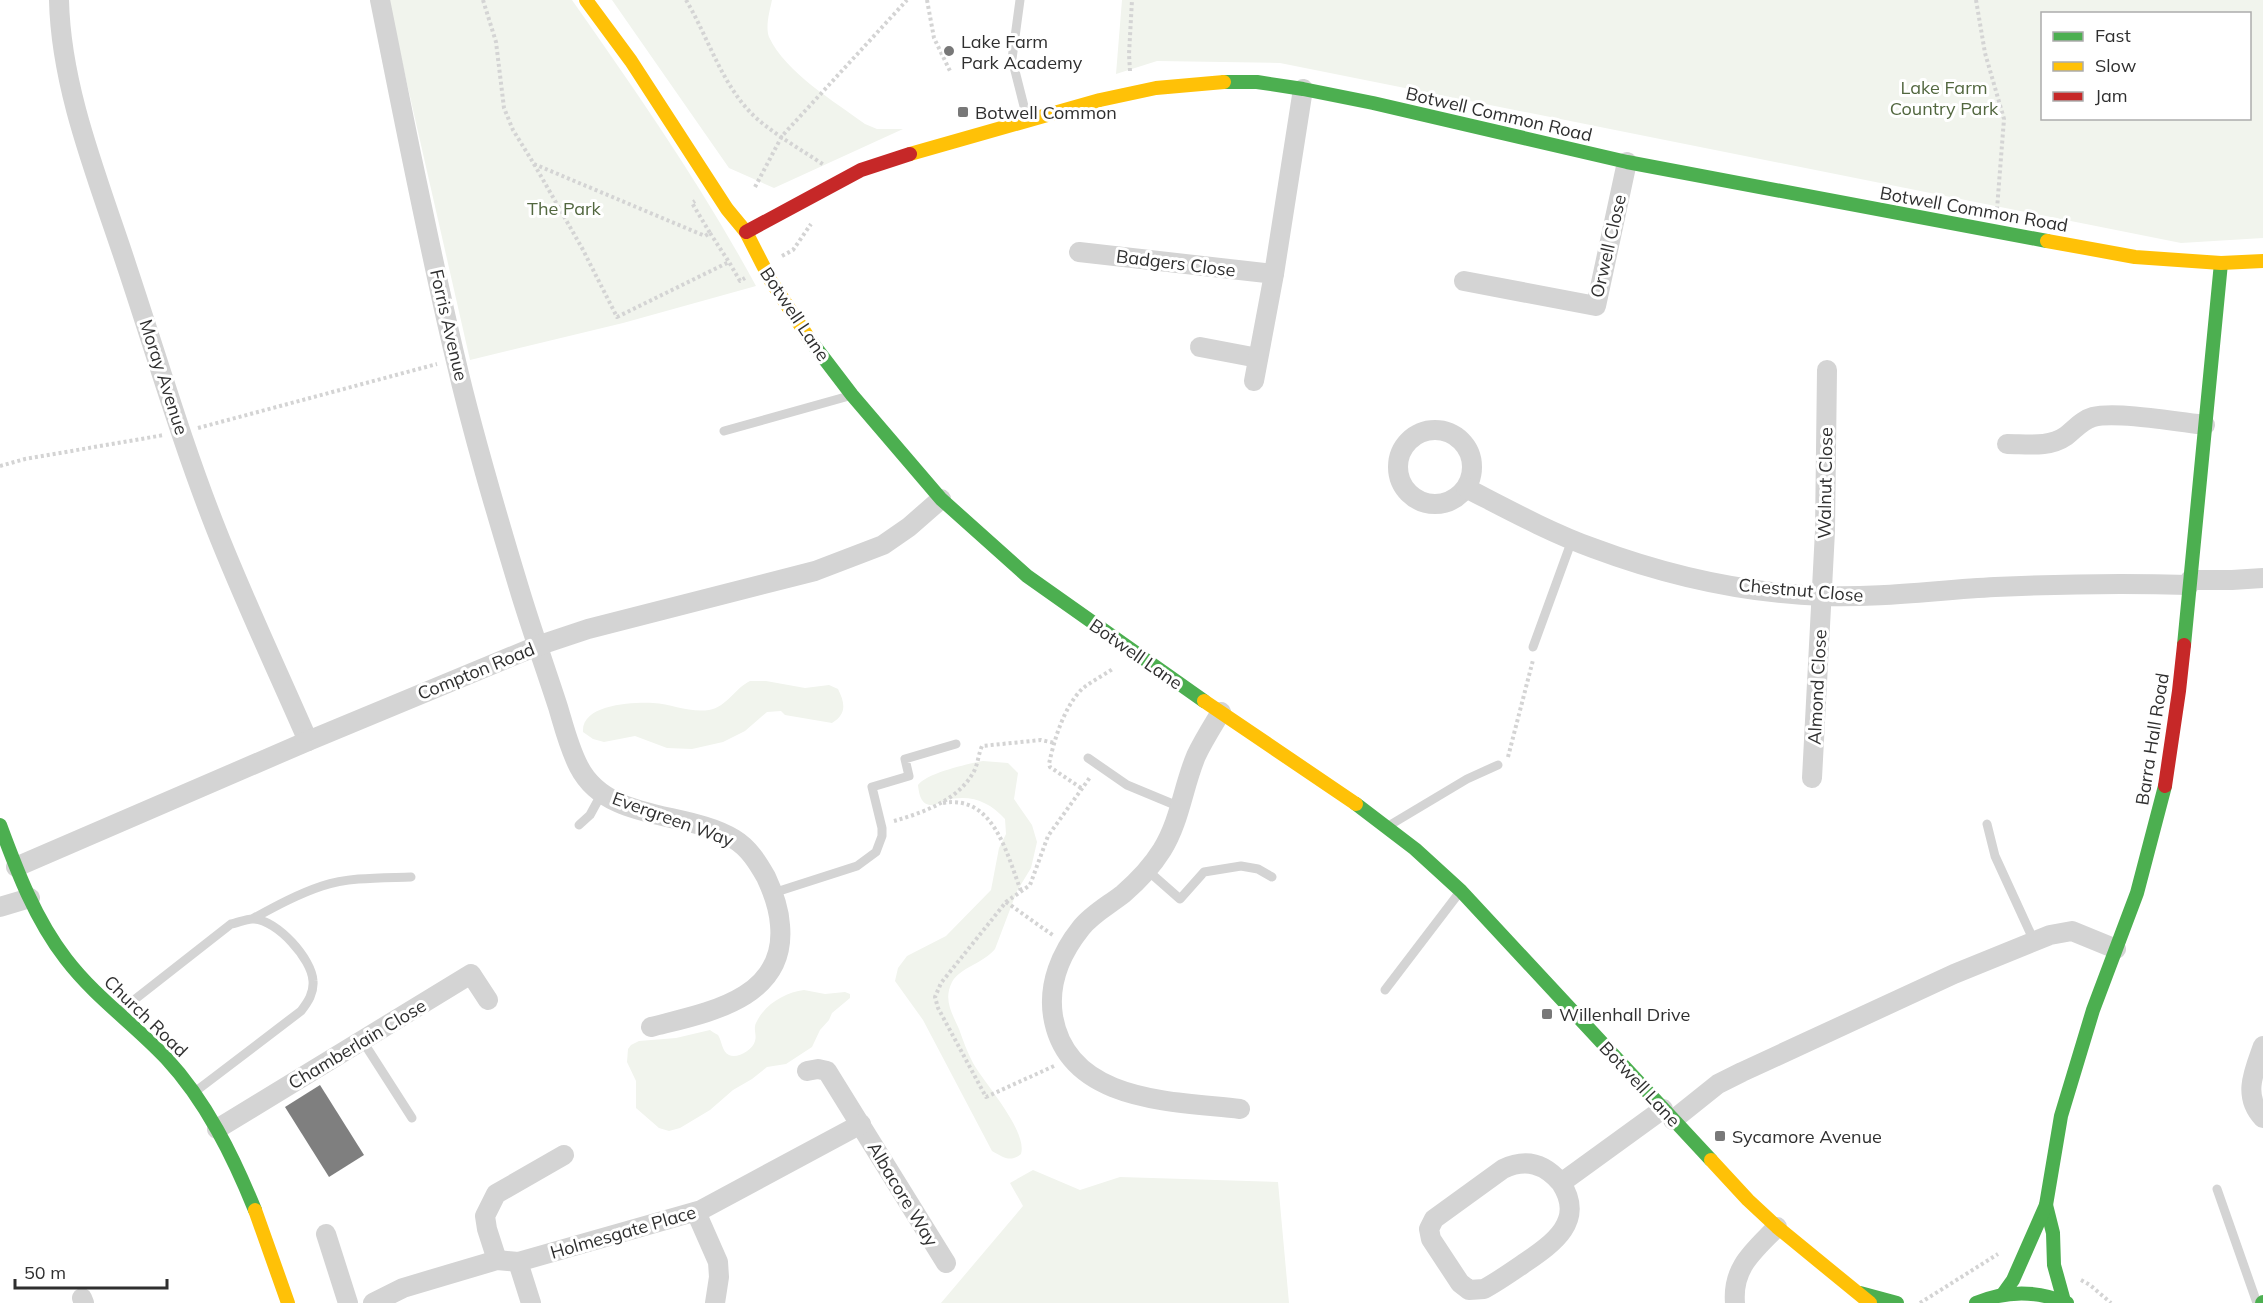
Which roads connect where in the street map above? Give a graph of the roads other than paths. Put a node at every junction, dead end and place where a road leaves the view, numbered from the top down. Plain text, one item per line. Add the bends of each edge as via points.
1 (59, 0) edge
2 (380, 0) edge
3 (586, 0) edge
4 (1020, 0) edge
5 (1303, 89) junction
6 (1028, 120) junction
7 (1627, 162) junction
8 (746, 232) junction
9 (1079, 252) dead end
10 (2263, 261) edge
11 (2221, 263) junction
12 (1274, 274) junction
13 (1464, 281) dead end
14 (1200, 347) dead end
15 (1257, 358) junction
16 (1827, 370) dead end
17 (1254, 381) dead end
18 (852, 395) junction
19 (2205, 425) junction
20 (724, 431) dead end
21 (2007, 444) dead end
22 (1466, 488) dead end
23 (940, 499) junction
24 (1572, 540) junction
25 (2263, 578) edge
26 (2189, 582) junction
27 (1821, 596) junction
28 (537, 646) junction
29 (1533, 647) road end
30 (1221, 712) junction
31 (308, 741) junction
32 (956, 744) dead end
33 (1088, 758) dead end
34 (1498, 765) road end
35 (1812, 778) dead end
36 (602, 793) junction
37 (1180, 807) junction
38 (1987, 824) dead end
39 (0, 825) edge
40 (579, 825) dead end
41 (1387, 826) junction
42 (16, 867) junction
43 (1147, 870) junction
44 (411, 876) dead end
45 (1272, 877) dead end
46 (1461, 891) junction
47 (773, 893) junction
48 (30, 898) junction
49 (0, 907) edge
50 (254, 918) junction
51 (2034, 941) junction
52 (2116, 949) junction
53 (1385, 990) dead end
54 (488, 1000) dead end
55 (118, 1013) junction
56 (651, 1027) dead end
57 (362, 1040) junction
58 (2263, 1046) edge
59 (807, 1071) dead end
60 (194, 1093) junction
61 (1240, 1109) dead end
62 (2260, 1114) edge
63 (1668, 1115) junction
64 (412, 1118) dead end
65 (861, 1124) junction
66 (218, 1129) junction
67 (564, 1155) dead end
68 (1561, 1183) junction
69 (2217, 1189) dead end
70 (2046, 1205) junction
71 (696, 1212) junction
72 (1777, 1227) junction
73 (326, 1234) dead end
74 (497, 1260) junction
75 (518, 1262) junction
76 (946, 1263) dead end
77 (2003, 1294) junction
78 (1865, 1298) edge
79 (2066, 1302) edge
80 (288, 1303) edge
81 (348, 1303) edge
82 (374, 1303) edge
83 (531, 1303) edge
84 (715, 1303) edge
85 (1735, 1303) edge
86 (1897, 1303) edge
87 (1976, 1303) edge
88 (2261, 1303) edge

1 - 31 street, Moray Avenue via 68,78 182,432 219,537
2 - 28 street, Forris Avenue via 455,359
3 - 8 street, Botwell Lane
4 - 6 lane via 1012,59
5 - 6 street, Botwell Common Road via 1257,82 1166,86
5 - 7 street, Botwell Common Road
5 - 12 street
6 - 8 street, Botwell Common Road via 887,160 843,178
7 - 11 street, Botwell Common Road via 2135,257
7 - 13 street, Orwell Close via 1596,306
8 - 18 street, Botwell Lane via 800,327
9 - 12 street, Badgers Close
10 - 11 street, Botwell Common Road
11 - 19 street, Barra Hall Road
12 - 15 street
14 - 15 street
15 - 17 street
16 - 27 street, Walnut Close
18 - 20 lane
18 - 23 street, Botwell Lane
19 - 21 street via 2097,416 2055,442
19 - 26 street, Barra Hall Road
22 - 24 street, Chestnut Close
23 - 28 street, Compton Road via 883,545 842,562
23 - 30 street, Botwell Lane via 1027,576
24 - 27 street, Chestnut Close via 1668,572
24 - 29 lane
25 - 26 street, Chestnut Close
26 - 27 street, Chestnut Close
26 - 52 street, Barra Hall Road via 2179,691 2163,791 2137,893
27 - 35 street, Almond Close
28 - 31 street, Compton Road
28 - 36 street, Evergreen Way via 576,762
30 - 37 street via 1196,756
30 - 41 street, Botwell Lane
31 - 42 street, Compton Road
32 - 47 lane via 905,759 909,776 872,787 882,836 876,852 864,862
33 - 37 lane via 1127,785
34 - 41 lane
36 - 40 lane via 590,815
36 - 47 street, Evergreen Way via 634,808 735,839 756,860
37 - 43 street via 1162,849
38 - 51 lane via 1995,856
39 - 42 street, Church Road
41 - 46 street, Botwell Lane
42 - 48 street, Church Road
43 - 45 lane via 1180,899 1204,872 1241,866
43 - 61 street via 1082,926 1069,946 1057,971 1052,997 1056,1028 1071,1058 1093,1078 1125,1093
44 - 50 lane via 324,886 290,898
46 - 53 lane
46 - 63 street, Botwell Lane
47 - 56 street, Evergreen Way via 780,944 774,964 763,979 730,1004
48 - 49 street
48 - 55 street, Church Road via 58,948
50 - 55 lane via 231,924
50 - 60 lane via 275,926 297,948 314,979 313,991 301,1011
51 - 52 street via 2072,931
51 - 63 street via 1742,1071
52 - 70 street, Barra Hall Road via 2061,1116
54 - 57 street, Chamberlain Close via 471,974
55 - 60 street, Church Road via 159,1050
57 - 64 lane
57 - 66 street, Chamberlain Close
58 - 62 street via 2250,1087
59 - 65 street, Albacore Way via 827,1071
60 - 66 street, Church Road
63 - 68 street
63 - 72 street, Botwell Lane
65 - 71 street, Holmesgate Place
65 - 76 street, Albacore Way
66 - 80 street, Church Road via 247,1187
67 - 74 street via 496,1194 484,1216
68 - 68 street via 1569,1198 1569,1212 1554,1241 1484,1290 1464,1287 1431,1239 1429,1228 1434,1219 1503,1169 1516,1164 1542,1166
69 - 88 lane
70 - 77 street, Barra Hall Road
70 - 79 street, Barra Hall Road via 2053,1233 2054,1265
71 - 75 street, Holmesgate Place
71 - 84 street via 718,1262
72 - 78 street, Botwell Lane
72 - 85 street via 1740,1268
73 - 81 street
74 - 75 street, Holmesgate Place
74 - 82 street, Holmesgate Place via 403,1288
75 - 83 street
77 - 79 street via 2039,1294
77 - 87 street
78 - 86 street, Botwell Lane

